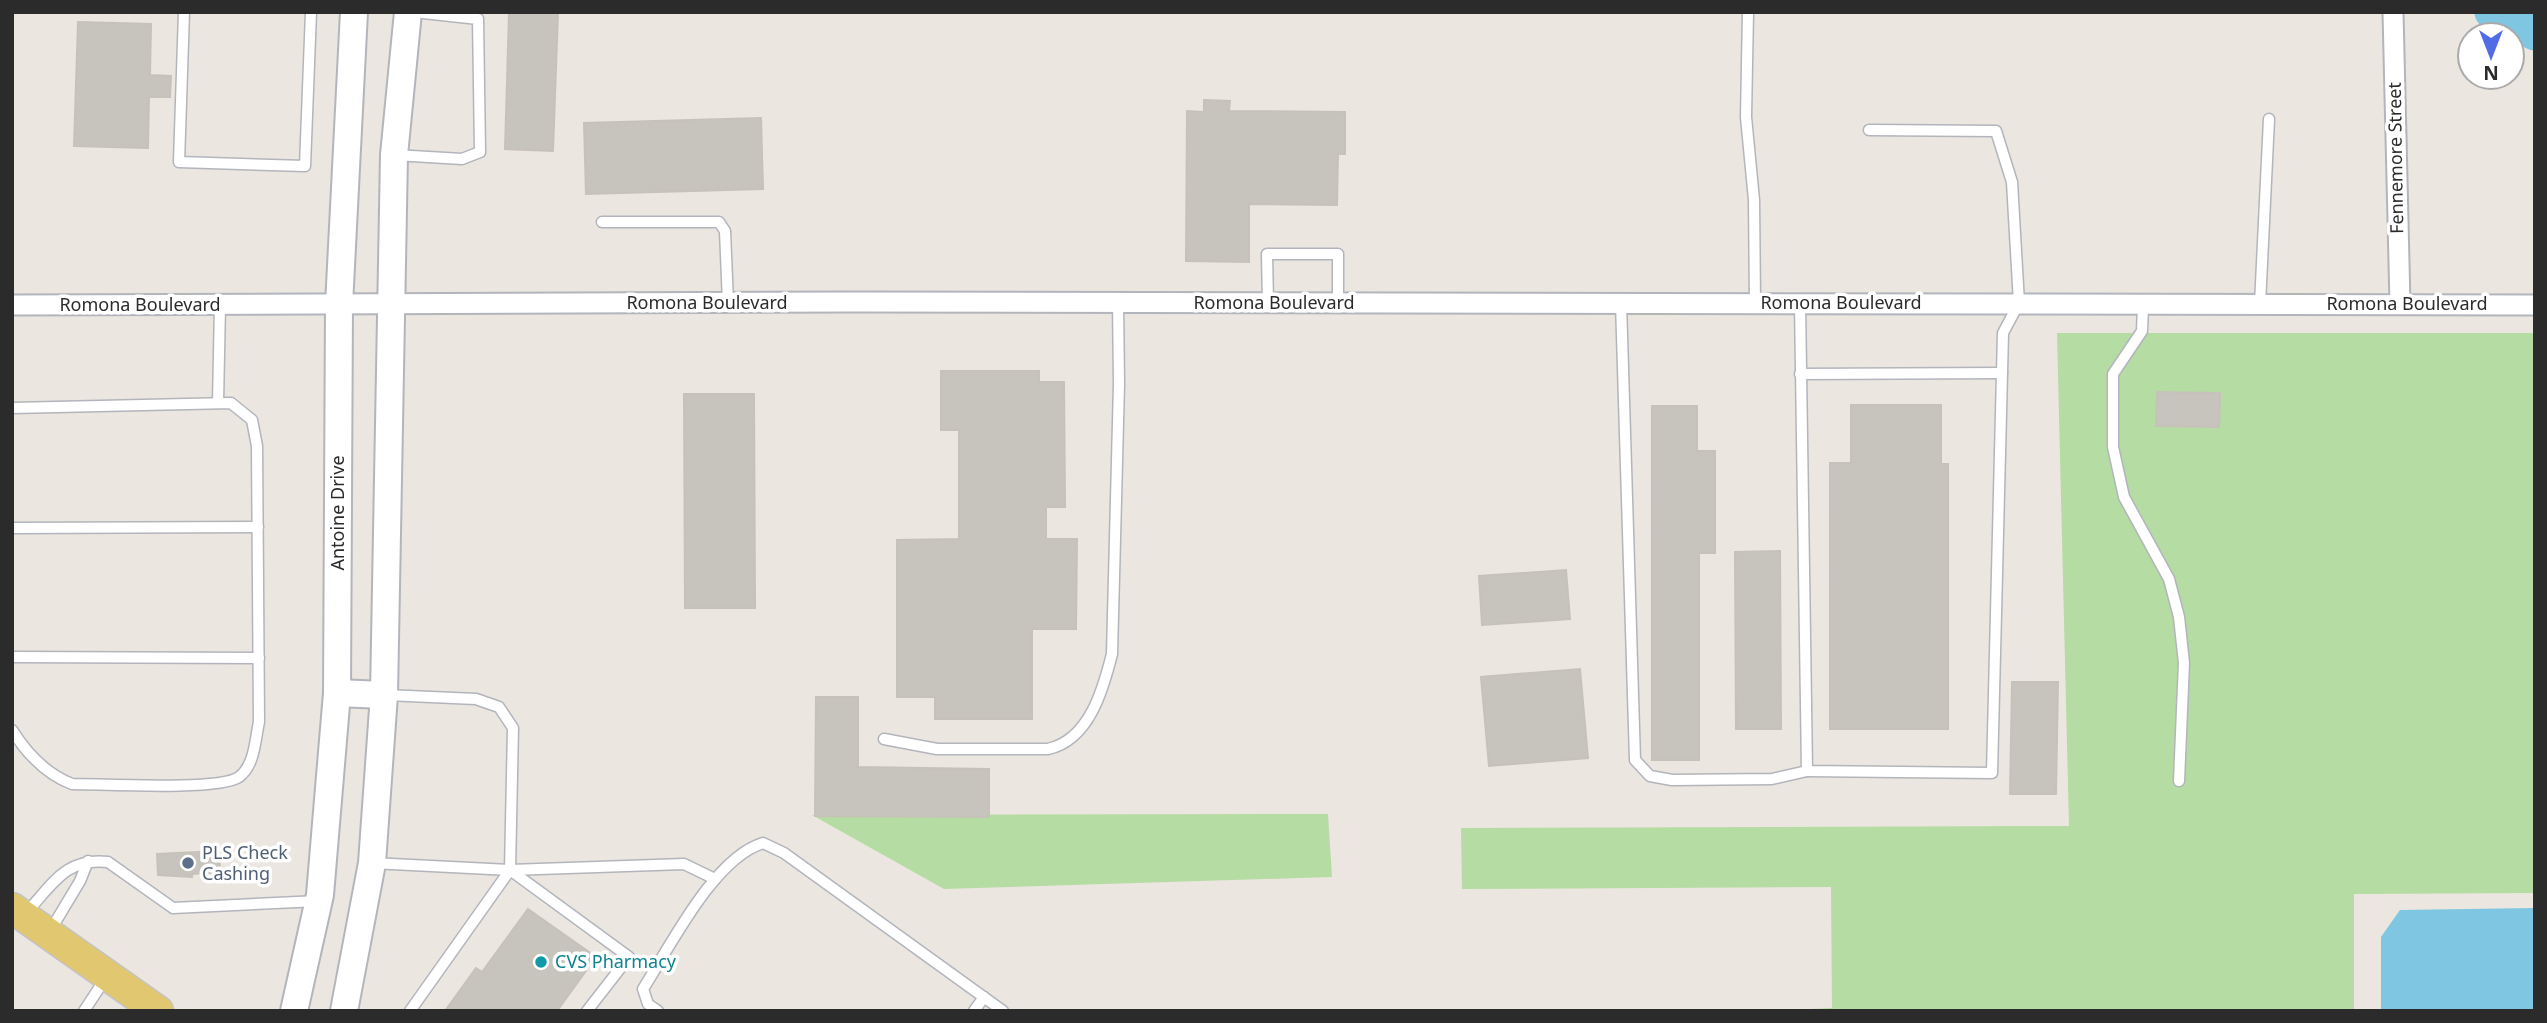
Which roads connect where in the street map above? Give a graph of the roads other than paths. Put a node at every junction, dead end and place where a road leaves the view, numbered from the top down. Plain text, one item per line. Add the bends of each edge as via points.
1 (184, 12) edge
2 (311, 12) edge
3 (355, 12) edge
4 (408, 12) edge
5 (414, 12) edge
6 (1748, 12) edge
7 (2393, 16) edge
8 (2269, 119) dead end
9 (1869, 130) dead end
10 (394, 155) junction
11 (602, 222) dead end
12 (1118, 302) junction
13 (729, 303) junction
14 (1268, 303) junction
15 (1338, 303) junction
16 (1621, 303) junction
17 (1755, 303) junction
18 (1800, 303) junction
19 (2019, 303) junction
20 (2260, 304) junction
21 (2400, 304) junction
22 (12, 305) edge
23 (220, 305) junction
24 (339, 305) junction
25 (389, 305) junction
26 (2143, 305) junction
27 (2535, 305) edge
28 (2002, 373) junction
29 (1800, 374) junction
30 (218, 403) junction
31 (12, 408) edge
32 (258, 527) junction
33 (12, 528) edge
34 (12, 657) edge
35 (259, 658) junction
36 (337, 694) junction
37 (384, 695) junction
38 (12, 730) edge
39 (884, 739) dead end
40 (15, 745) edge
41 (1807, 771) junction
42 (2179, 781) dead end
43 (88, 861) junction
44 (372, 863) junction
45 (510, 870) junction
46 (715, 879) junction
47 (318, 901) junction
48 (18, 912) edge
49 (49, 933) junction
50 (108, 975) junction
51 (984, 997) junction
52 (84, 1011) edge
53 (158, 1011) edge
54 (294, 1011) edge
55 (344, 1011) edge
56 (411, 1011) edge
57 (587, 1011) edge
58 (657, 1011) edge
59 (974, 1011) edge
60 (1003, 1011) edge

1 - 2 lane via 179,162 305,166
3 - 24 main road, Antoine Drive
4 - 10 main road
5 - 10 lane via 478,19 480,152 462,159
6 - 17 lane via 1746,117 1754,200
7 - 21 street, Fennemore Street
8 - 20 lane
9 - 19 lane via 1996,131 2012,182
10 - 25 main road
11 - 13 lane via 719,222 725,230
12 - 13 street, Romona Boulevard
12 - 14 street, Romona Boulevard
12 - 39 lane via 1112,654 1095,706 1081,729 1062,746 1048,749 937,749
13 - 25 street, Romona Boulevard
14 - 15 street, Romona Boulevard
14 - 15 lane via 1266,254 1338,254
15 - 16 street, Romona Boulevard
16 - 17 street, Romona Boulevard
16 - 41 lane via 1635,760 1650,776 1672,780 1772,779
17 - 18 street, Romona Boulevard
18 - 19 street, Romona Boulevard
18 - 29 lane
19 - 26 street, Romona Boulevard
19 - 28 lane via 2003,333
20 - 21 street, Romona Boulevard
20 - 26 street, Romona Boulevard
21 - 27 street, Romona Boulevard
22 - 23 street, Romona Boulevard
23 - 24 street, Romona Boulevard
23 - 30 lane
24 - 25 street, Romona Boulevard
24 - 36 main road, Antoine Drive
25 - 37 main road
26 - 42 lane via 2143,331 2113,374 2113,447 2124,497 2169,579 2179,617 2184,663
28 - 29 lane
28 - 41 lane via 1992,773
29 - 41 lane
30 - 31 lane
30 - 32 lane via 232,403 252,420 257,446
32 - 33 lane
32 - 35 lane
34 - 35 lane
35 - 40 lane via 259,722 251,762 239,778 214,784 72,784 55,778
36 - 37 main road
36 - 47 main road, Antoine Drive
37 - 44 main road
37 - 45 lane via 476,699 499,707 513,728
38 - 40 lane
43 - 47 lane via 108,862 173,908
43 - 48 lane via 70,866
43 - 49 lane
44 - 45 lane
44 - 55 main road
45 - 46 lane via 684,864
45 - 56 lane
45 - 57 lane via 629,957
46 - 51 lane via 745,849 763,843 784,853
46 - 58 lane via 643,989 648,1004
47 - 54 main road, Antoine Drive
48 - 49 main road
49 - 50 main road
50 - 52 lane
50 - 53 main road
51 - 59 lane
51 - 60 lane

